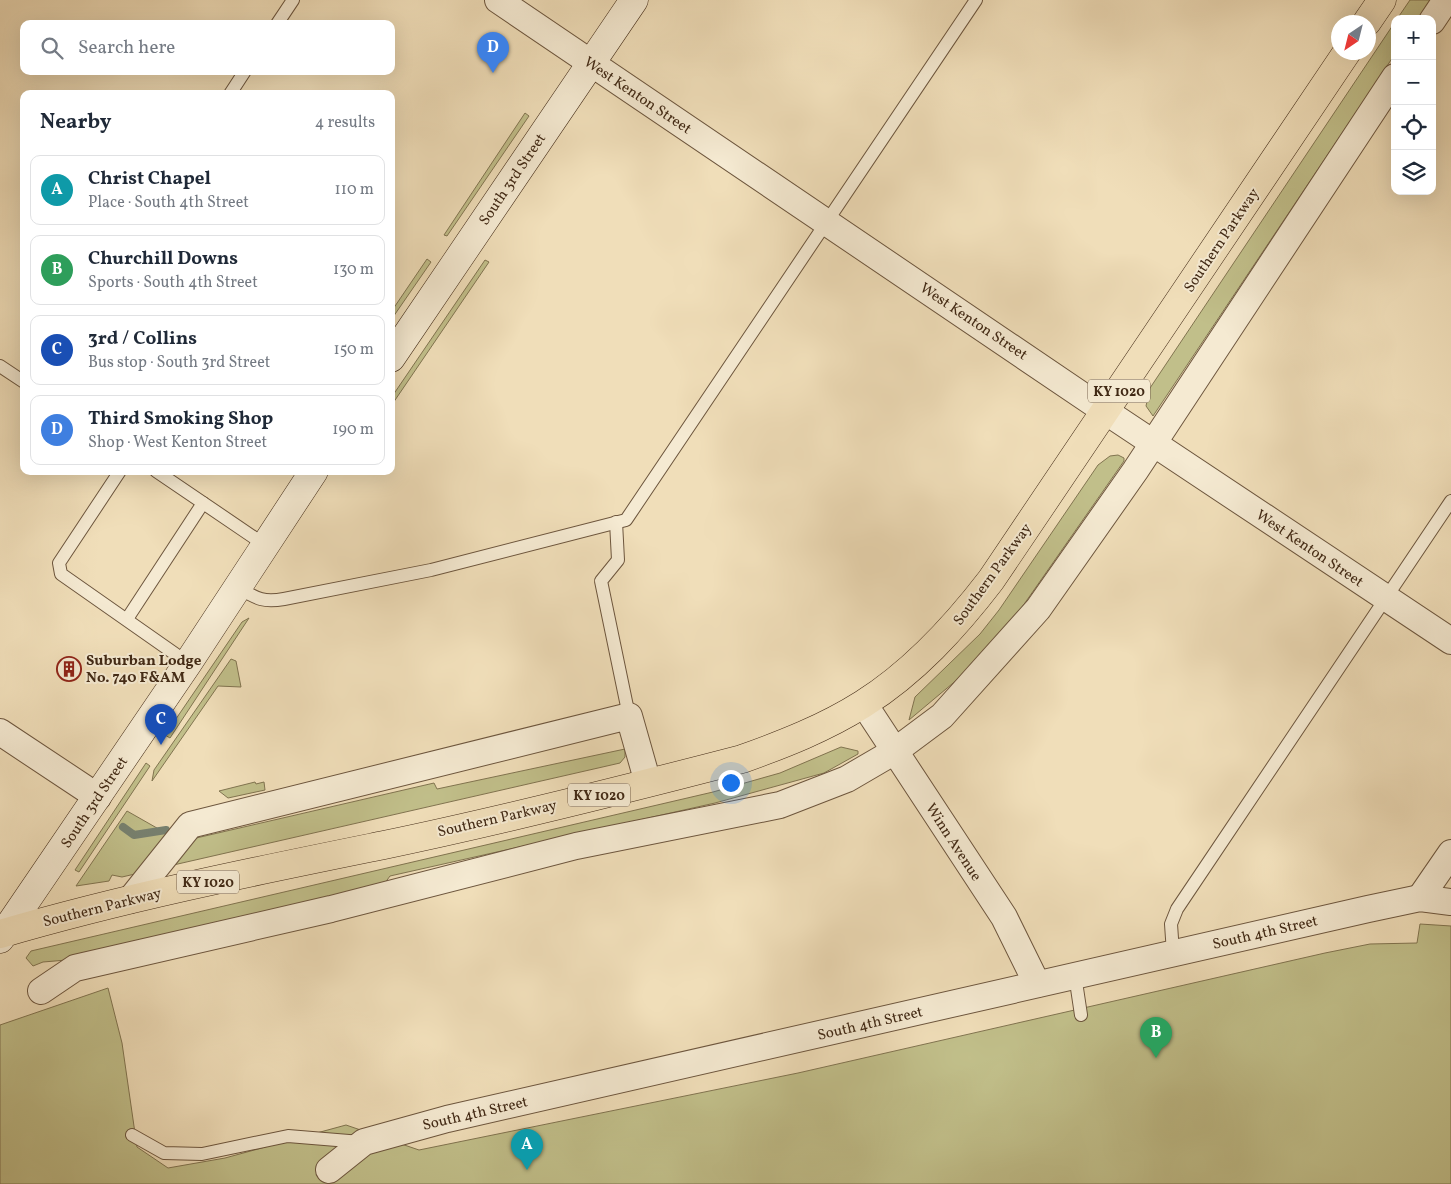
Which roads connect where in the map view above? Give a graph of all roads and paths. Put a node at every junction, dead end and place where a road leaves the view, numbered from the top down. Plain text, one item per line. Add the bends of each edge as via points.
1 (292, 0) edge
2 (498, 0) edge
3 (634, 0) edge
4 (976, 0) edge
5 (1382, 0) edge
6 (1446, 0) edge
7 (1372, 15) edge
8 (1436, 15) edge
9 (280, 20) edge
10 (1342, 60) edge
11 (591, 63) junction
12 (242, 75) edge
13 (1391, 83) edge
14 (233, 90) edge
15 (828, 222) junction
16 (395, 352) edge
17 (0, 366) edge
18 (20, 379) edge
19 (1106, 411) junction
20 (1154, 442) junction
21 (117, 475) edge
22 (162, 475) edge
23 (311, 475) edge
24 (1451, 501) edge
25 (204, 503) junction
26 (616, 522) junction
27 (265, 545) junction
28 (237, 587) junction
29 (1385, 599) junction
30 (127, 619) junction
31 (1451, 641) edge
32 (188, 663) junction
33 (864, 704) junction
34 (629, 716) junction
35 (0, 732) edge
36 (895, 751) junction
37 (648, 783) junction
38 (98, 797) junction
39 (1451, 853) edge
40 (1420, 898) junction
41 (130, 900) junction
42 (1451, 902) edge
43 (2, 935) edge
44 (1173, 953) junction
45 (1075, 975) junction
46 (1037, 984) junction
47 (41, 991) dead end
48 (1081, 1015) dead end
49 (132, 1135) dead end
50 (364, 1142) junction
51 (327, 1177) edge

1 - 9 lane
2 - 11 street, West Kenton Street
3 - 11 main road, South 3rd Street
4 - 15 lane
5 - 7 main road
6 - 8 street
10 - 19 main road, Southern Parkway / KY 1020
11 - 15 street, West Kenton Street
11 - 16 main road, South 3rd Street
12 - 14 lane
13 - 20 street
15 - 19 street, West Kenton Street
15 - 26 lane via 626,520
17 - 18 lane
19 - 20 street, West Kenton Street
19 - 33 main road, Southern Parkway / KY 1020 via 1001,567 958,623 913,667
20 - 29 street, West Kenton Street
20 - 36 street via 1038,609 942,716
21 - 30 lane via 59,563 60,574
22 - 25 lane
23 - 27 main road, South 3rd Street
24 - 29 lane
25 - 27 lane
25 - 30 lane
26 - 28 lane via 431,570 284,599 258,600
26 - 34 lane via 618,560 601,581
27 - 28 main road, South 3rd Street
28 - 32 main road, South 3rd Street
29 - 31 street, West Kenton Street
29 - 44 lane via 1176,908 1171,924
30 - 32 lane
32 - 38 main road, South 3rd Street
33 - 36 street, Winn Avenue
33 - 37 main road, Southern Parkway / KY 1020 via 789,742 742,759
34 - 37 street
34 - 41 street via 190,825
35 - 38 street
36 - 46 street, Winn Avenue via 1004,917
36 - 47 street via 847,779 780,805 576,846 331,910 75,968
37 - 41 main road, Southern Parkway / KY 1020 via 385,845
38 - 43 main road, South 3rd Street
39 - 40 street
40 - 42 street, South 4th Street
40 - 44 street, South 4th Street
41 - 43 main road, Southern Parkway / KY 1020
44 - 45 street, South 4th Street
45 - 46 street, South 4th Street
45 - 48 lane
46 - 50 street, South 4th Street via 446,1119
49 - 50 lane via 164,1153 202,1154 288,1136
50 - 51 street, South 4th Street

